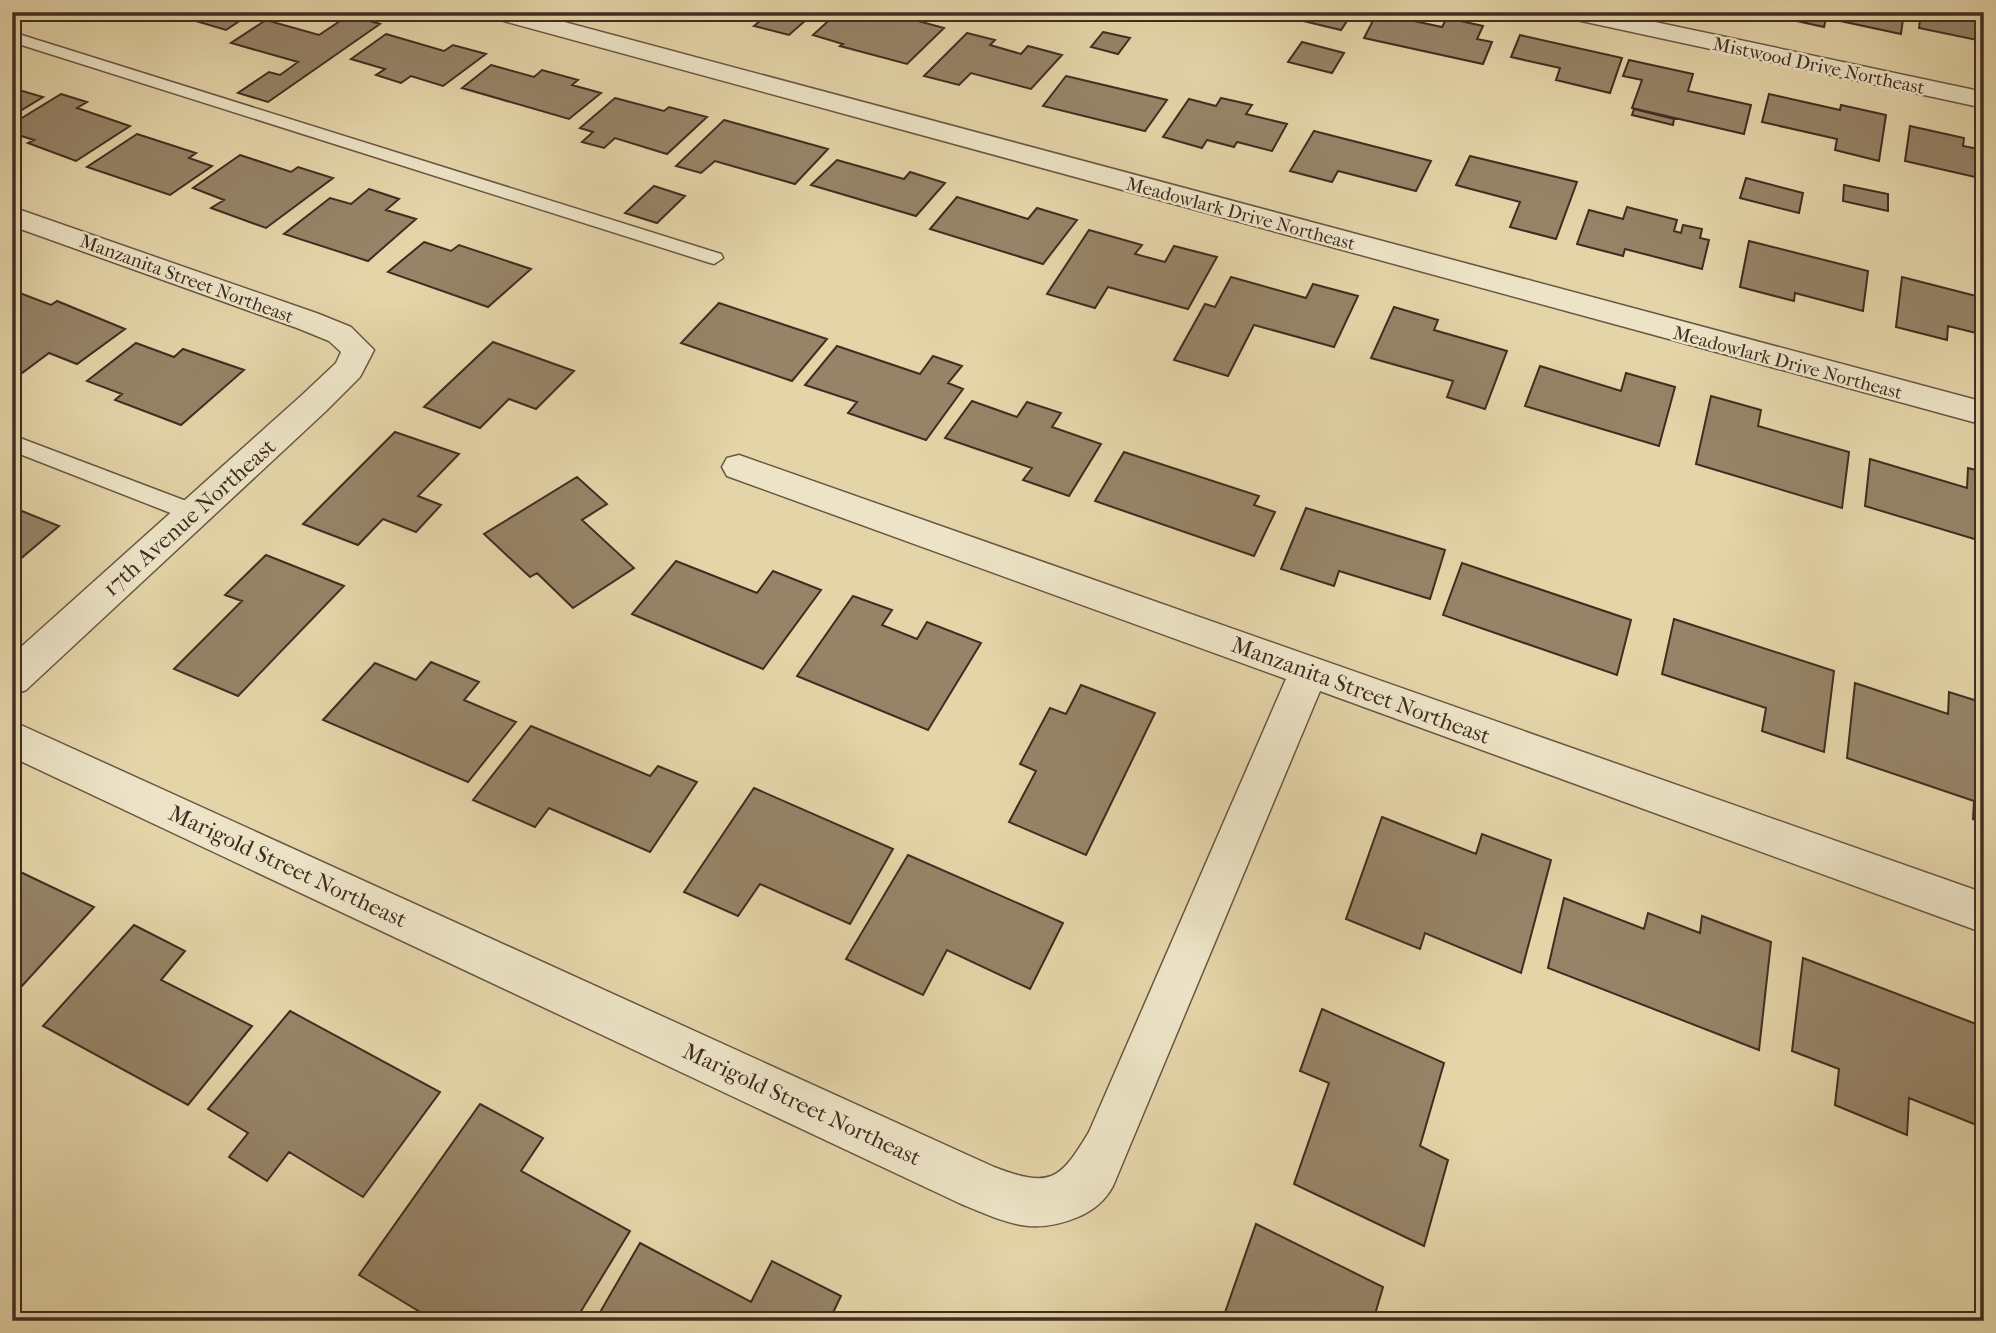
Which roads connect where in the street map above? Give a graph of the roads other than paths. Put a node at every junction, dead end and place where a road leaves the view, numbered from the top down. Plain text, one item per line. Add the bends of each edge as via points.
1 (498, 12) edge
2 (1572, 12) edge
3 (12, 37) edge
4 (1984, 100) edge
5 (12, 216) edge
6 (714, 258) dead end
7 (358, 350) joint
8 (1984, 414) edge
9 (12, 443) edge
10 (739, 467) dead end
11 (194, 513) junction
12 (1309, 671) junction
13 (12, 679) edge
14 (12, 738) edge
15 (1984, 913) edge

1 - 8 street, Meadowlark Drive Northeast
2 - 4 street, Mistwood Drive Northeast
3 - 6 lane
5 - 7 street, Manzanita Street Northeast via 308,321 340,334
7 - 11 street, 17th Avenue Northeast via 340,378
9 - 11 lane
10 - 12 street, Manzanita Street Northeast
11 - 13 street, 17th Avenue Northeast
12 - 14 street, Marigold Street Northeast via 1106,1149 1085,1185 1055,1203 1015,1202
12 - 15 street, Manzanita Street Northeast

